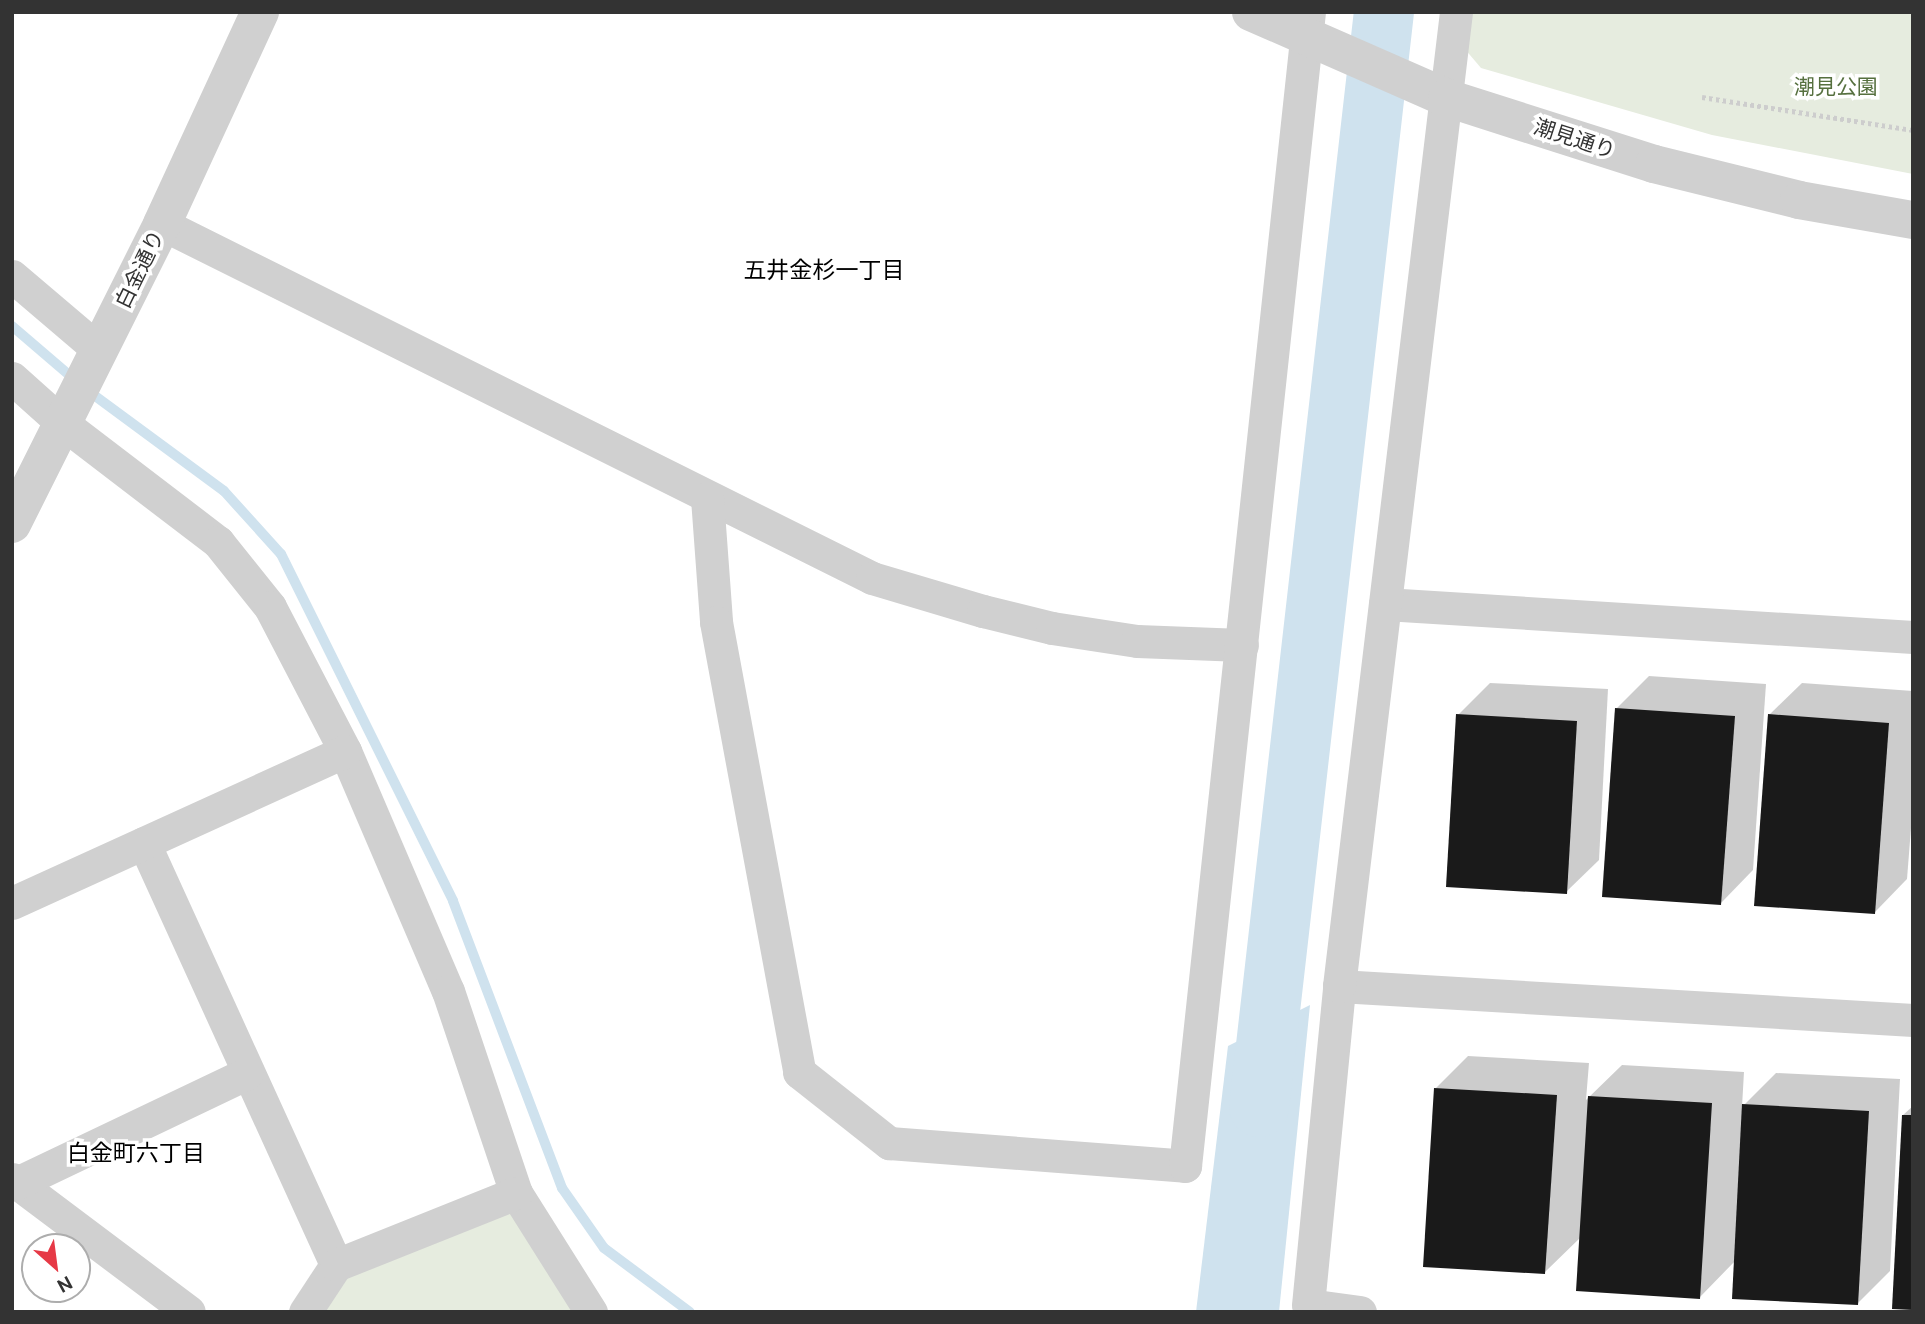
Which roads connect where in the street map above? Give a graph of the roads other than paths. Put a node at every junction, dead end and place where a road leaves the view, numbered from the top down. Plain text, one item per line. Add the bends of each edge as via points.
1 (260, 12) edge
2 (1251, 12) edge
3 (1456, 12) edge
4 (1308, 25) edge
5 (1447, 98) junction
6 (1913, 220) edge
7 (162, 224) junction
8 (12, 276) edge
9 (99, 350) junction
10 (12, 378) edge
11 (61, 422) junction
12 (707, 498) junction
13 (12, 524) edge
14 (1385, 604) junction
15 (1913, 637) edge
16 (1242, 645) junction
17 (345, 751) junction
18 (144, 843) junction
19 (12, 903) edge
20 (1339, 986) junction
21 (1913, 1020) edge
22 (246, 1074) junction
23 (15, 1181) edge
24 (516, 1193) junction
25 (336, 1265) junction
26 (188, 1312) edge
27 (305, 1312) edge
28 (591, 1312) edge
29 (1360, 1312) edge

1 - 7 street, 白金通り
2 - 4 street, 潮見通り
3 - 5 street
4 - 5 street, 潮見通り
4 - 16 street
5 - 6 street, 潮見通り via 1654,164 1799,200
5 - 14 street
7 - 9 street, 白金通り
7 - 12 street
8 - 9 street
9 - 11 street, 白金通り
10 - 11 street
11 - 13 street, 白金通り
11 - 17 street via 218,542 270,607
12 - 16 street via 872,578 982,611 1137,641
12 - 16 street via 716,622 800,1072 889,1143 1185,1166
14 - 15 street
14 - 20 street
17 - 18 street
17 - 24 street via 448,991
18 - 19 street
18 - 22 street
20 - 21 street
20 - 29 street via 1308,1305
22 - 23 street
22 - 25 street
23 - 26 street
24 - 25 street
24 - 28 street
25 - 27 street

